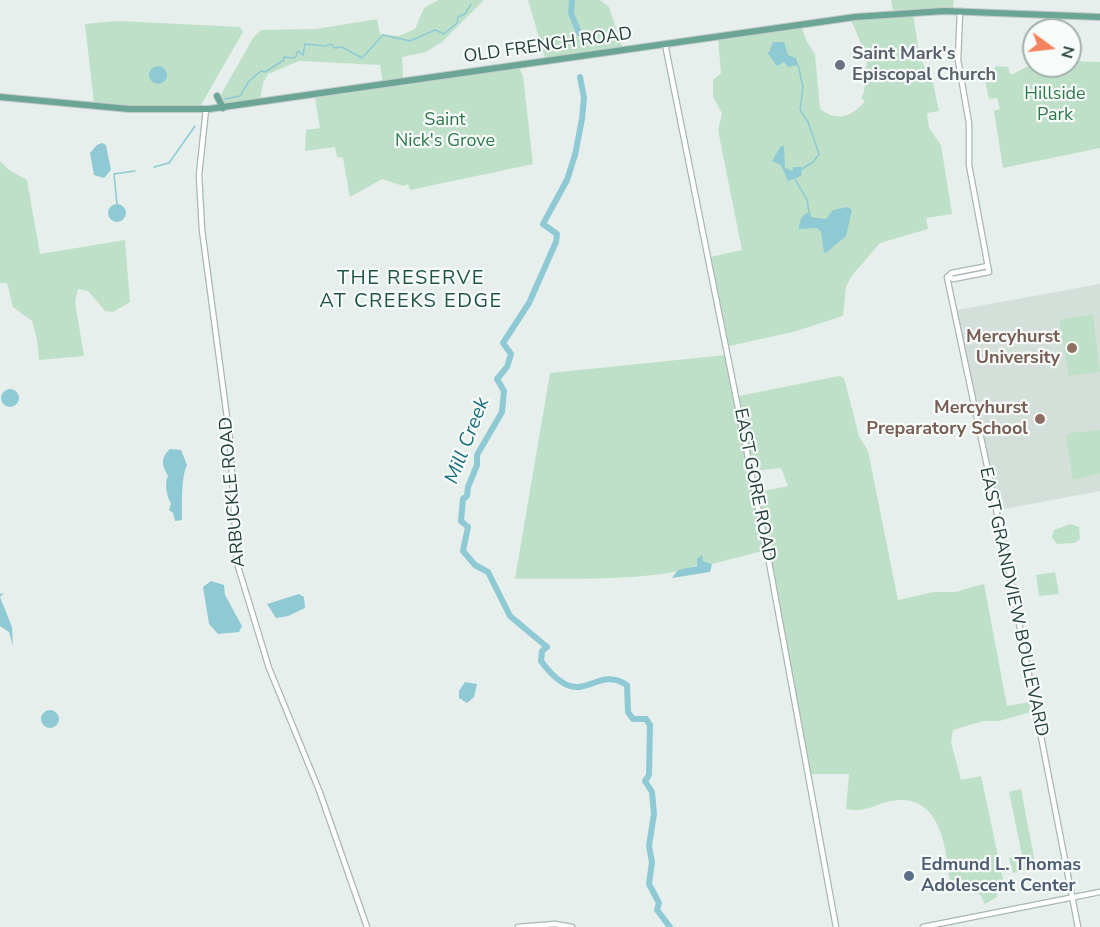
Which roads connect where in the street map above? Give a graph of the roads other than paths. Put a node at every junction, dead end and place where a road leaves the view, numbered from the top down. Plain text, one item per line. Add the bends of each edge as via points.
1 (960, 11) junction
2 (1100, 17) edge
3 (665, 44) junction
4 (217, 96) dead end
5 (0, 97) edge
6 (223, 108) junction
7 (206, 110) junction
8 (1100, 892) edge
9 (1072, 897) junction
10 (367, 927) edge
11 (518, 927) edge
12 (572, 927) edge
13 (836, 927) edge
14 (923, 927) edge
15 (1078, 927) edge

1 - 2 main road, OLD FRENCH ROAD
1 - 3 main road, OLD FRENCH ROAD via 855,17
1 - 9 street, EAST GRANDVIEW BOULEVARD via 958,66 969,123 969,165 989,269 952,273 948,277
3 - 6 main road, OLD FRENCH ROAD
3 - 13 street, EAST GORE ROAD via 769,562
4 - 6 main road
5 - 7 main road, OLD FRENCH ROAD via 129,109
6 - 7 main road, OLD FRENCH ROAD
7 - 10 street, ARBUCKLE ROAD via 199,175 201,230 230,440 237,563 269,668 319,790
8 - 9 street
9 - 14 street
9 - 15 street, EAST GRANDVIEW BOULEVARD
11 - 12 street

